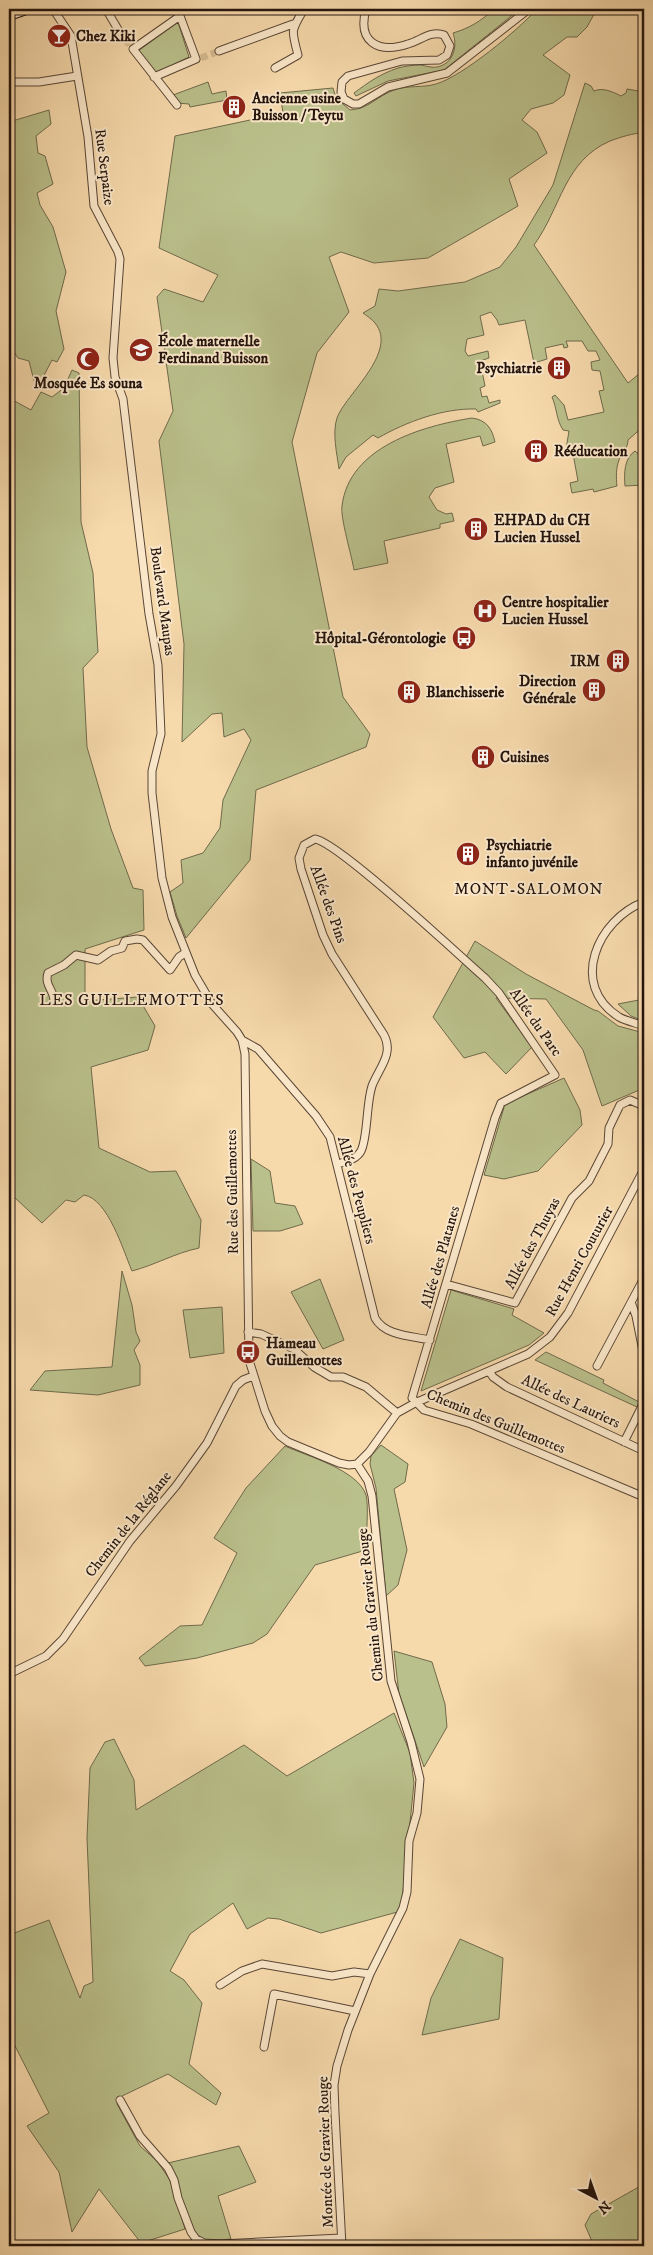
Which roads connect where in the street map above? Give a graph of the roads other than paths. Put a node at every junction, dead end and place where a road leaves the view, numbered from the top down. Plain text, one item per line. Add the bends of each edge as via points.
1 (26, 9) edge
2 (53, 9) edge
3 (106, 9) edge
4 (304, 9) edge
5 (366, 9) edge
6 (390, 9) edge
7 (409, 9) edge
8 (529, 9) edge
9 (9, 15) edge
10 (293, 24) junction
11 (119, 32) tunnel mouth
12 (219, 51) tunnel mouth
13 (275, 68) dead end
14 (77, 76) junction
15 (154, 77) junction
16 (9, 82) edge
17 (177, 105) dead end
18 (114, 328) joint
19 (162, 878) joint
20 (644, 902) edge
21 (185, 954) junction
22 (458, 954) joint
23 (54, 1001) dead end
24 (644, 1026) edge
25 (242, 1040) junction
26 (644, 1106) edge
27 (495, 1118) joint
28 (338, 1164) junction
29 (644, 1169) edge
30 (644, 1278) edge
31 (446, 1284) junction
32 (631, 1302) junction
33 (248, 1332) junction
34 (430, 1340) junction
35 (644, 1356) edge
36 (597, 1366) dead end
37 (489, 1371) junction
38 (253, 1376) junction
39 (644, 1402) edge
40 (415, 1403) junction
41 (397, 1413) junction
42 (624, 1442) junction
43 (644, 1451) edge
44 (357, 1464) junction
45 (644, 1497) edge
46 (9, 1674) edge
47 (370, 1974) junction
48 (220, 1985) dead end
49 (355, 2011) junction
50 (264, 2047) dead end
51 (120, 2100) dead end
52 (341, 2238) junction
53 (342, 2246) edge

1 - 9 main road
2 - 14 street, Rue Serpaize via 71,36
3 - 11 street
4 - 10 street
5 - 8 street via 363,29 366,37 377,45 401,46 435,33 444,35 450,46 447,55 439,60 402,61 348,76 342,82 340,92 353,104 359,104 388,87 448,73
6 - 7 main road
10 - 12 street
10 - 13 street via 298,55
14 - 16 street via 39,82
14 - 18 street, Rue Serpaize via 94,206 120,259
15 - 15 street via 133,49 182,14 198,58
15 - 17 street
18 - 19 street, Boulevard Maupas via 115,377 123,400 158,665 161,734 152,771 152,793
19 - 21 street, Rue des Guillemottes
20 - 24 street via 619,916 603,935 595,955 593,977 596,991 612,1012 624,1020
21 - 23 street via 170,970 143,940 137,939 125,941 122,948 98,960 76,955 48,973 46,983
21 - 25 street, Rue des Guillemottes via 202,988
22 - 27 street, Allée du Parc via 499,993 555,1075 501,1103
22 - 28 street, Allée des Pins via 329,845 316,839 304,845 299,858 301,869 323,936 389,1047 372,1084 362,1149 353,1159
25 - 28 street, Allée des Peupliers via 258,1049 316,1116 330,1138
25 - 33 street, Rue des Guillemottes via 246,1063
26 - 31 street, Allée des Thuyas via 630,1100 620,1105 609,1128 608,1144 589,1182 572,1198 515,1303
27 - 31 street, Allée des Platanes
28 - 34 street, Allée des Peupliers via 375,1318 389,1331
29 - 37 street, Rue Henri Couturier via 560,1326 528,1354
30 - 32 street
31 - 34 street, Allée des Platanes
32 - 35 street
32 - 36 street
33 - 38 street, Rue des Guillemottes
33 - 41 street via 261,1334 294,1349 331,1377 343,1377 366,1387
34 - 40 street, Allée des Platanes via 412,1398
37 - 40 street, Rue Henri Couturier
37 - 42 street, Allée des Lauriers via 507,1387
38 - 44 street, Rue des Guillemottes via 265,1411 280,1436 340,1463
38 - 46 street, Chemin de la Réglane via 236,1386 206,1443 176,1486 130,1541 63,1638 46,1656
39 - 42 street
40 - 41 street, Chemin des Guillemottes
40 - 45 street, Chemin des Guillemottes via 424,1410 471,1424
41 - 44 street, Chemin des Guillemottes
42 - 43 street, Allée des Lauriers
44 - 47 street, Chemin du Gravier Rouge via 372,1496 391,1680 420,1780 417,1813 409,1841 405,1900
47 - 48 street via 354,1972 332,1976 262,1964
47 - 49 street, Montée de Gravier Rouge
49 - 50 street via 274,1994
49 - 52 street, Montée de Gravier Rouge via 334,2085
51 - 52 street via 140,2136 168,2168 186,2222 196,2238 204,2243
52 - 53 street, Montée de Gravier Rouge

